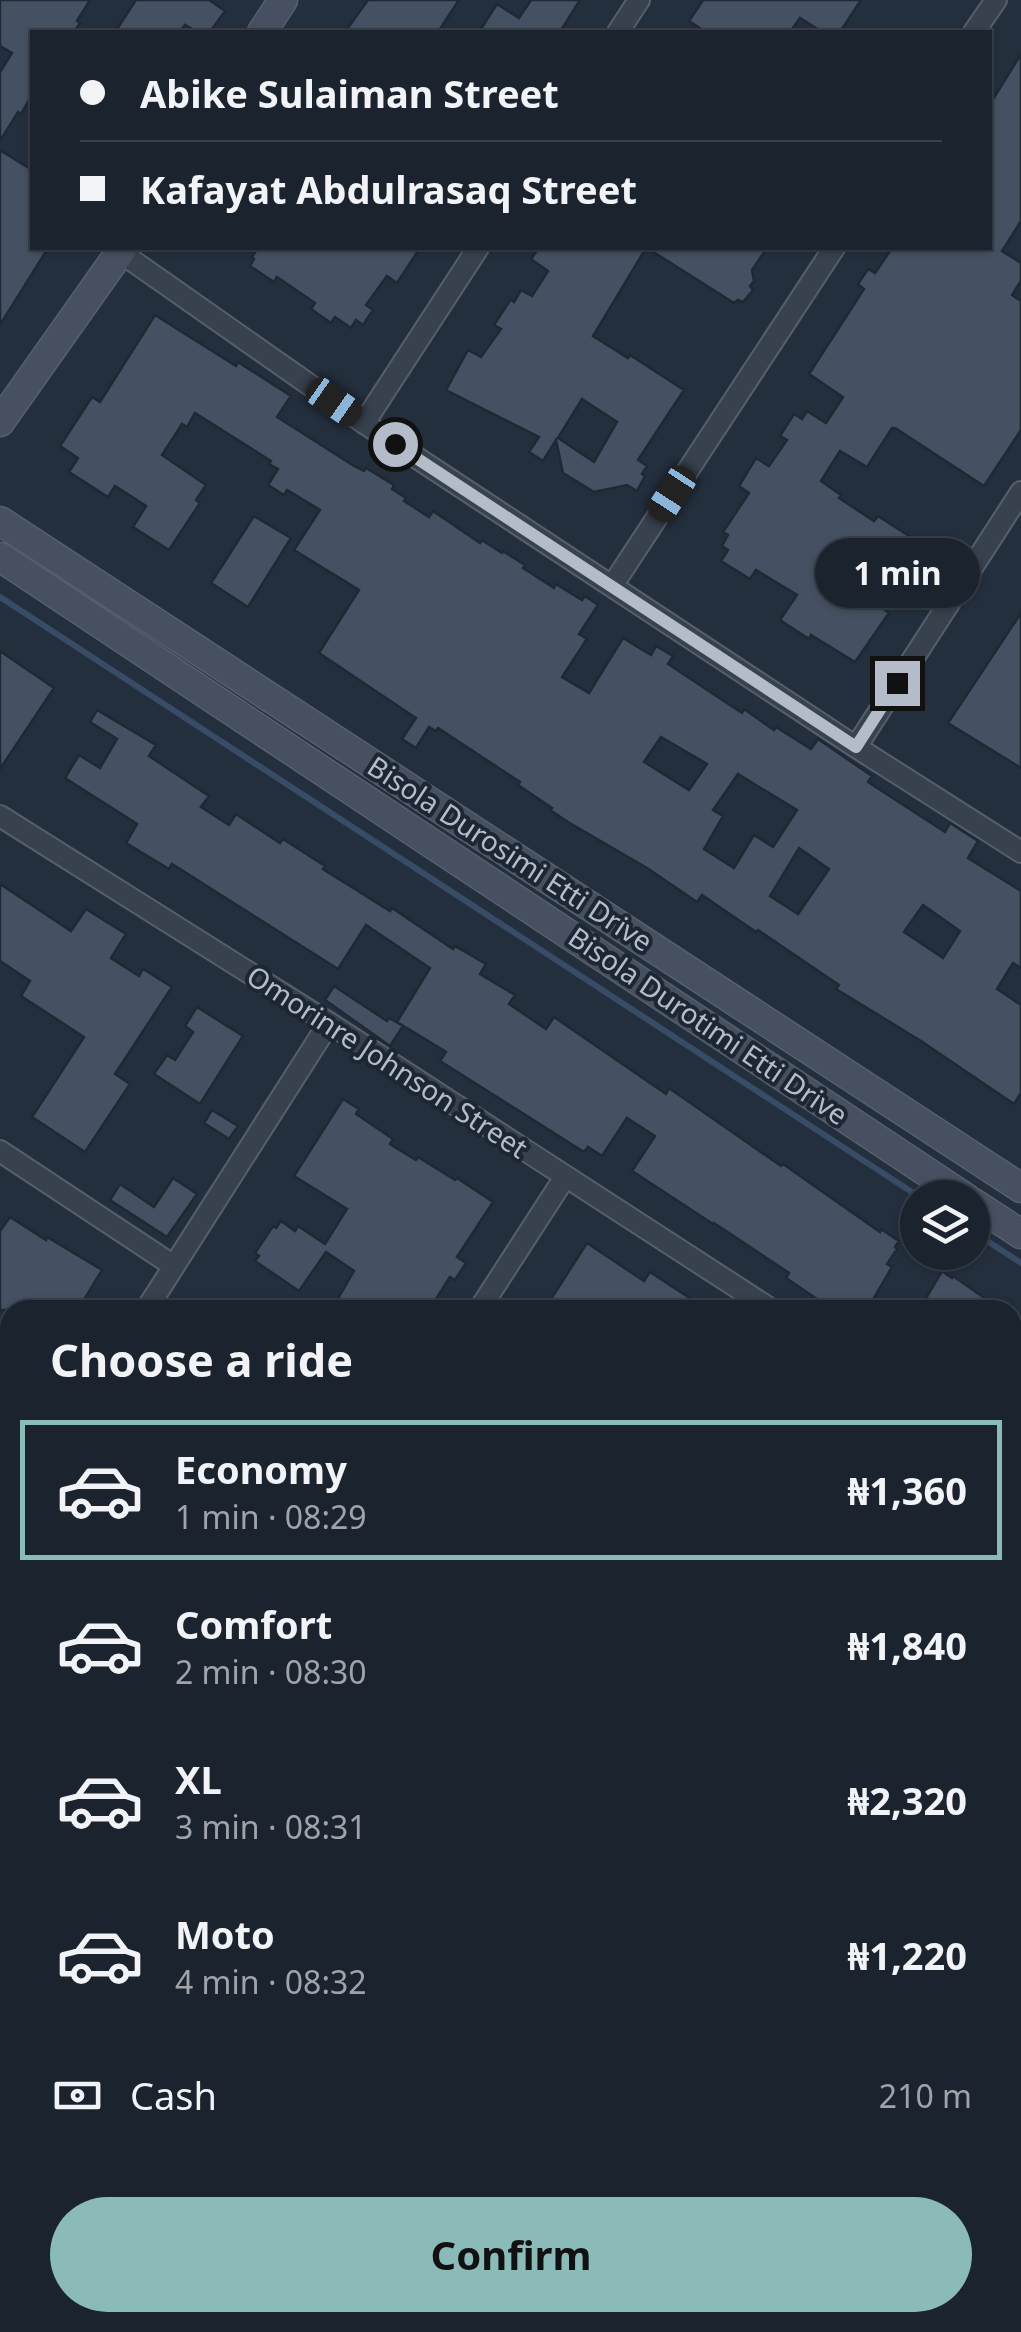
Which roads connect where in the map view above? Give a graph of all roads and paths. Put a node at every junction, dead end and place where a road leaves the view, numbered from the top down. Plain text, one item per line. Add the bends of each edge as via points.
1 (284, 0) edge
2 (639, 0) edge
3 (996, 0) edge
4 (263, 30) edge
5 (619, 30) edge
6 (975, 30) edge
7 (121, 250) edge
8 (477, 250) edge
9 (833, 250) edge
10 (0, 422) edge
11 (364, 424) junction
12 (1021, 492) edge
13 (0, 521) edge
14 (0, 557) edge
15 (612, 586) junction
16 (856, 747) junction
17 (0, 816) edge
18 (1021, 852) edge
19 (330, 1023) junction
20 (0, 1151) edge
21 (565, 1178) junction
22 (939, 1180) edge
23 (1021, 1188) edge
24 (990, 1214) edge
25 (1021, 1234) edge
26 (174, 1266) junction
27 (152, 1300) edge
28 (486, 1300) edge
29 (756, 1300) edge

1 - 4 main road
2 - 5 street
3 - 6 street
7 - 10 main road
7 - 11 street
8 - 11 street
9 - 15 street
11 - 15 street
12 - 16 street
13 - 23 main road, Bisola Durosimi Etti Drive
14 - 22 main road, Bisola Durotimi Etti Drive
15 - 16 street
16 - 18 street
17 - 19 street, Omorinre Johnson Street
19 - 21 street, Omorinre Johnson Street
19 - 26 street
20 - 26 street
21 - 28 street
21 - 29 street, Omorinre Johnson Street
24 - 25 main road
26 - 27 street

